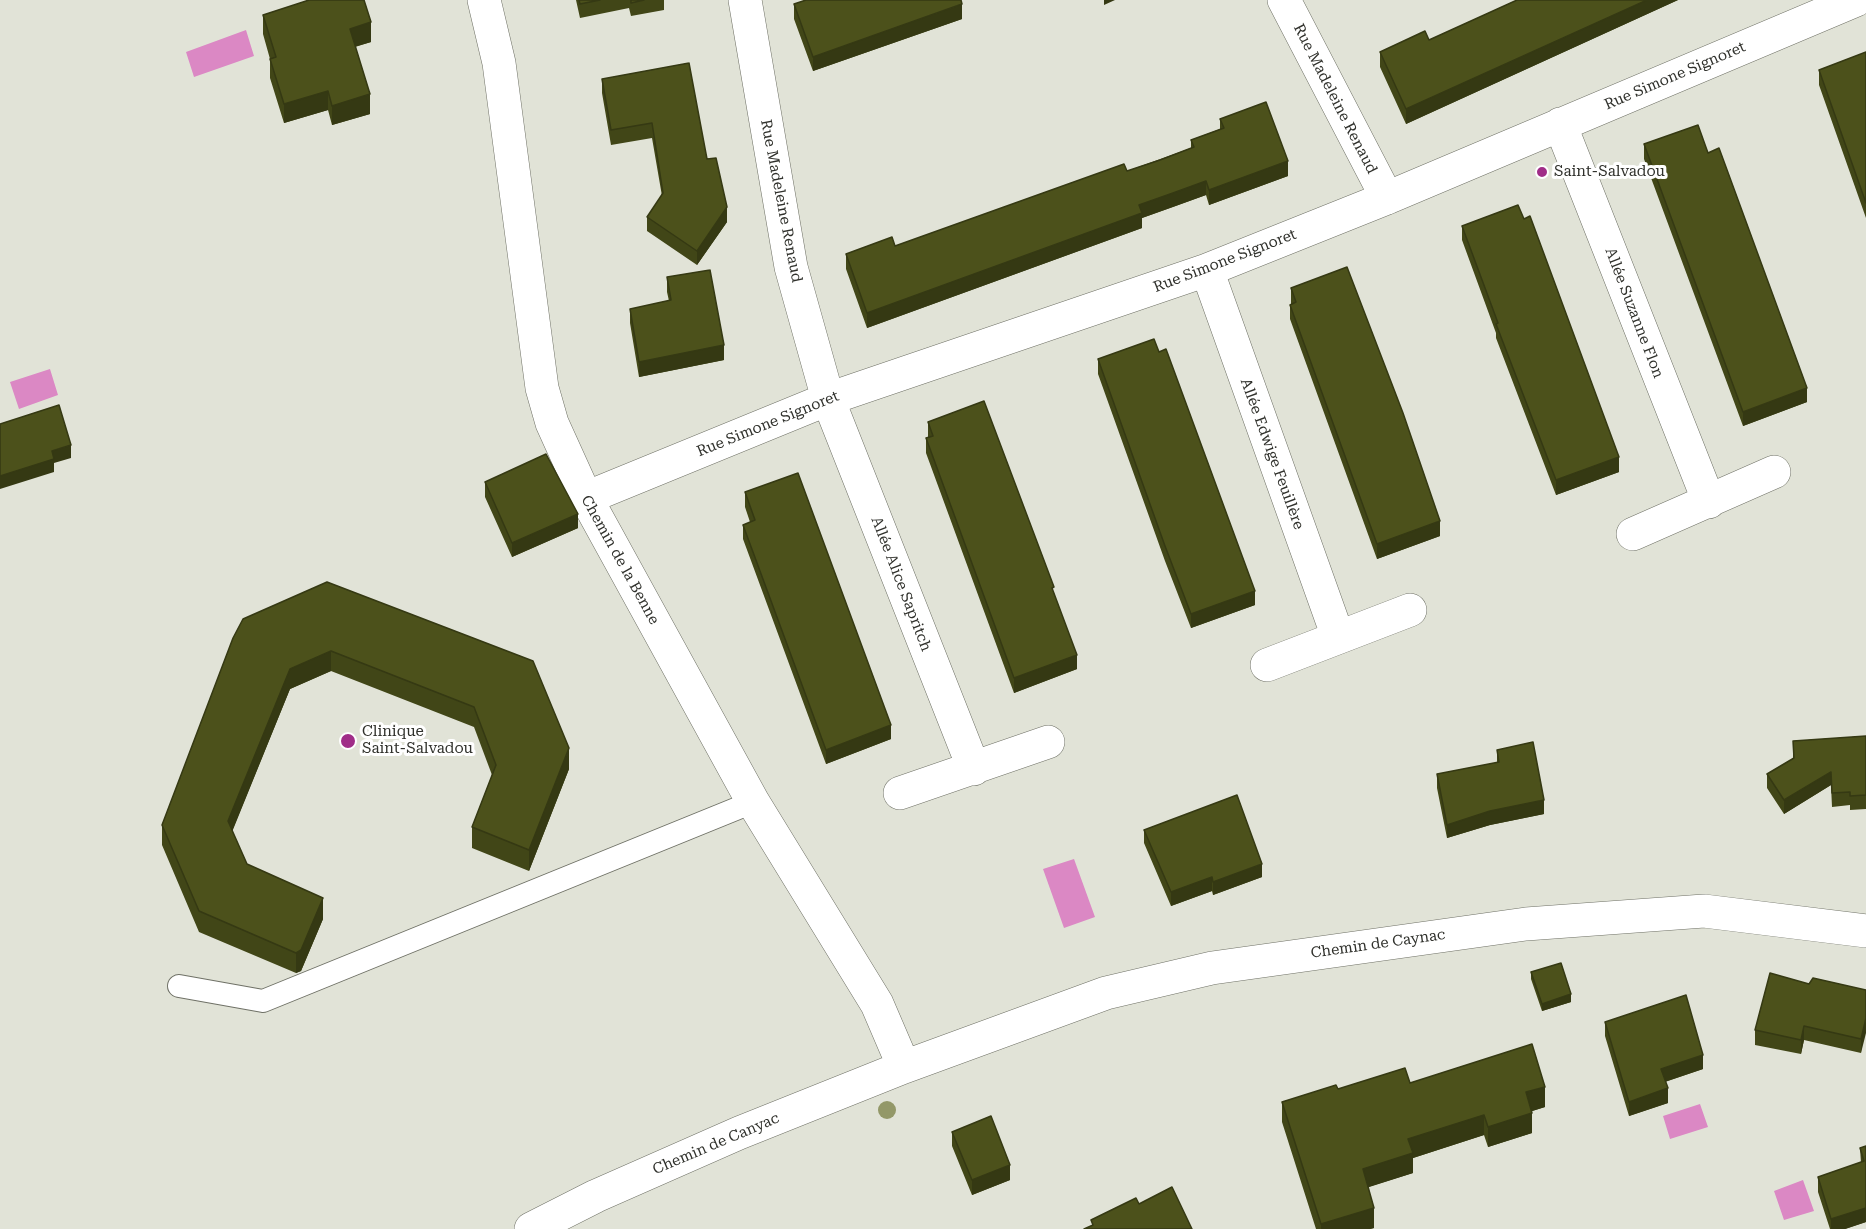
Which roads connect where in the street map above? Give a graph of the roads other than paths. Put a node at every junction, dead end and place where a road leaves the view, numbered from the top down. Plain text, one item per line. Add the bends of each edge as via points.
1 (484, 0) edge
2 (745, 0) edge
3 (1284, 0) edge
4 (1856, 0) edge
5 (1560, 124) junction
6 (1387, 198) junction
7 (1207, 270) junction
8 (828, 399) junction
9 (1774, 472) dead end
10 (586, 498) junction
11 (1709, 502) junction
12 (1633, 534) dead end
13 (1410, 610) dead end
14 (1338, 637) junction
15 (1268, 665) dead end
16 (1048, 742) dead end
17 (974, 769) junction
18 (900, 793) dead end
19 (753, 802) junction
20 (1866, 931) edge
21 (179, 986) dead end
22 (904, 1067) junction
23 (531, 1229) edge

1 - 10 street, Chemin de la Benne via 499,63 542,388 552,423
2 - 8 street, Rue Madeleine Renaud via 791,267
3 - 6 street, Rue Madeleine Renaud
4 - 5 street, Rue Simone Signoret
5 - 6 street, Rue Simone Signoret
5 - 11 street, Allée Suzanne Flon
6 - 7 street, Rue Simone Signoret
7 - 8 street, Rue Simone Signoret
7 - 14 street, Allée Edwige Feuillère
8 - 10 street, Rue Simone Signoret
8 - 17 street, Allée Alice Sapritch
9 - 11 street
10 - 19 street, Chemin de la Benne
11 - 12 street
13 - 14 street
14 - 15 street
16 - 17 street
17 - 18 street
19 - 21 lane via 263,1001
19 - 22 street, Chemin de la Benne via 877,1004
20 - 22 street, Chemin de Caynac via 1704,911 1526,924 1235,964 1106,993
22 - 23 street, Chemin de Canyac via 739,1133

